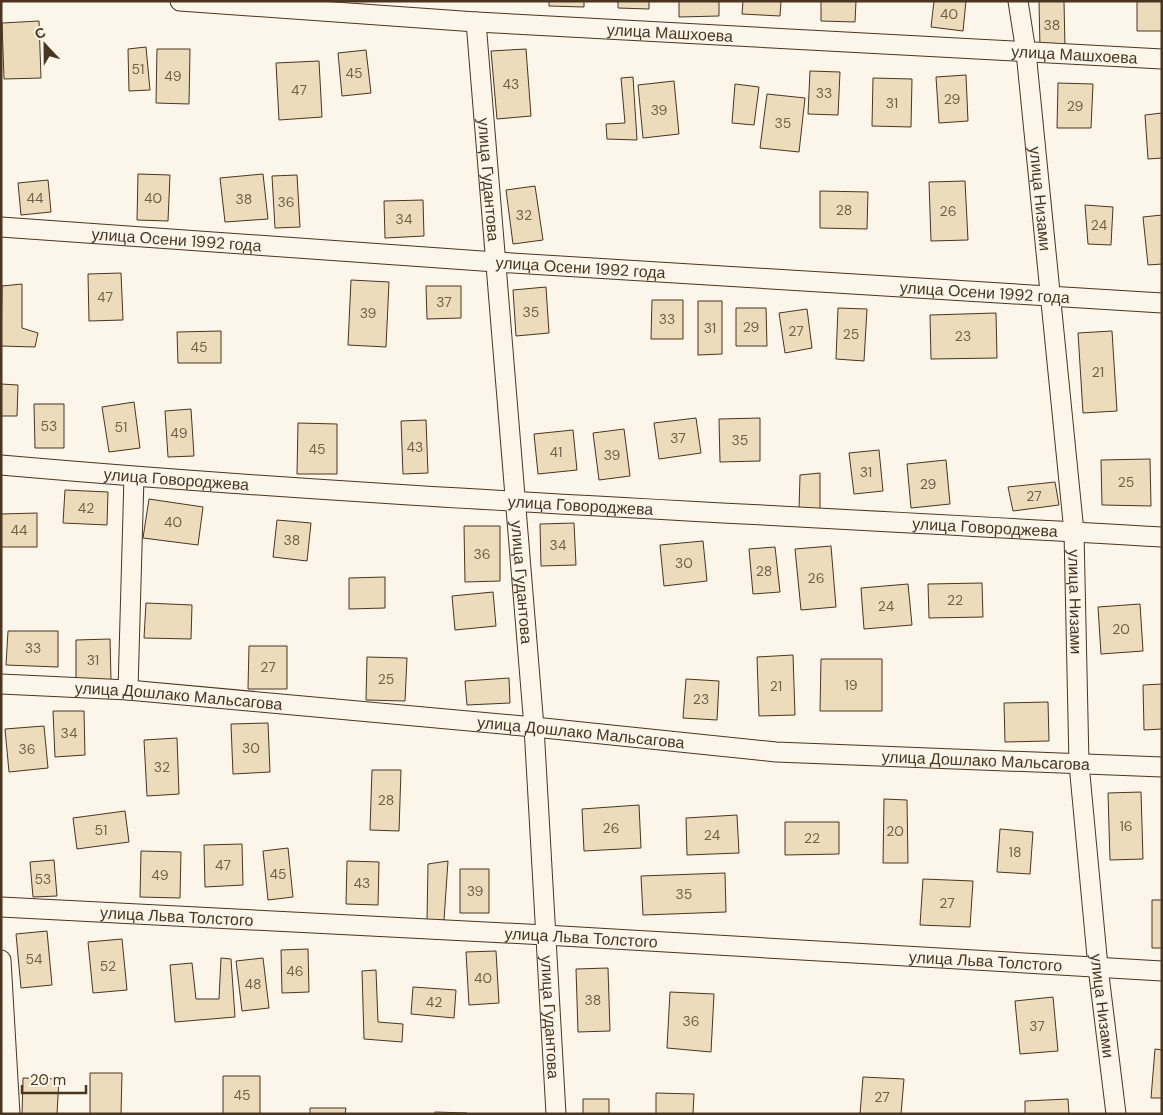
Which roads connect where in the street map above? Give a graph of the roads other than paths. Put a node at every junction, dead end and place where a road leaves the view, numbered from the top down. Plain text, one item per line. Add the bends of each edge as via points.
1 (180, 1) edge
2 (1018, 1) edge
3 (476, 22) junction
4 (1026, 52) junction
5 (1162, 58) edge
6 (1, 227) edge
7 (496, 262) junction
8 (1051, 297) junction
9 (1162, 304) edge
10 (1, 466) edge
11 (134, 477) junction
12 (514, 502) junction
13 (1074, 532) junction
14 (1162, 537) edge
15 (1, 684) edge
16 (128, 690) junction
17 (534, 727) junction
18 (1079, 764) junction
19 (1162, 767) edge
20 (1, 907) edge
21 (545, 935) junction
22 (1, 960) edge
23 (1098, 967) junction
24 (1162, 971) edge
25 (10, 1114) edge
26 (556, 1114) edge
27 (1116, 1114) edge

1 - 3 street, улица Машхоева
2 - 4 street, улица Низами
3 - 4 street, улица Машхоева
3 - 7 street, улица Гудантова
4 - 5 street, улица Машхоева
4 - 8 street, улица Низами
6 - 7 street, улица Осени 1992 года
7 - 8 street, улица Осени 1992 года
7 - 12 street, улица Гудантова
8 - 9 street, улица Осени 1992 года
8 - 13 street, улица Низами
10 - 11 street, улица Говороджева
11 - 12 street, улица Говороджева
11 - 16 street
12 - 13 street, улица Говороджева
12 - 17 street, улица Гудантова
13 - 14 street, улица Говороджева
13 - 18 street, улица Низами
15 - 16 street, улица Дошлако Мальсагова
16 - 17 street, улица Дошлако Мальсагова
17 - 18 street, улица Дошлако Мальсагова via 776,752
17 - 21 street, улица Гудантова
18 - 19 street, улица Дошлако Мальсагова
18 - 23 street, улица Низами
20 - 21 street, улица Льва Толстого
21 - 23 street, улица Льва Толстого
21 - 26 street, улица Гудантова
22 - 25 street
23 - 24 street, улица Льва Толстого
23 - 27 street, улица Низами

